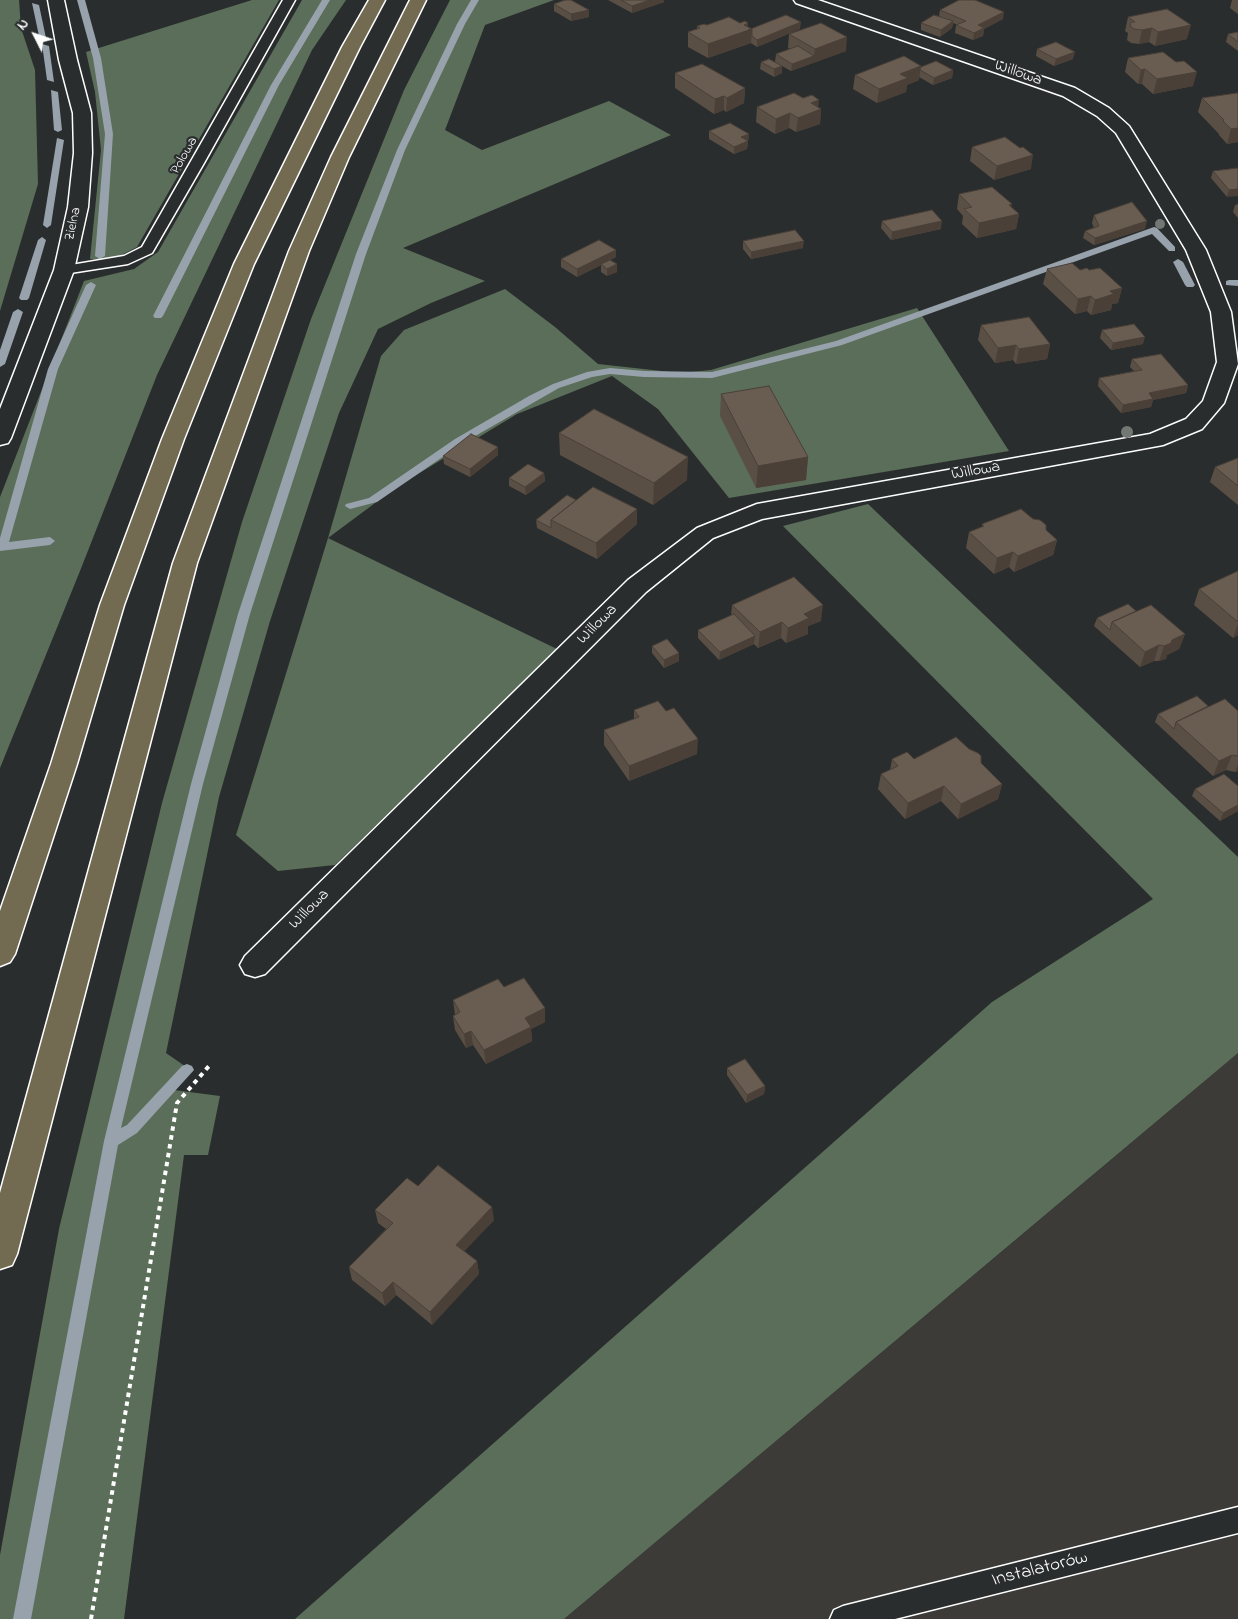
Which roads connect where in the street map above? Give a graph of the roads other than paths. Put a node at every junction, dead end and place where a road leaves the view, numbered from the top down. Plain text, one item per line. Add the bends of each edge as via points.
1 (56, 0) edge
2 (289, 0) edge
3 (377, 0) edge
4 (418, 0) edge
5 (802, 0) edge
6 (64, 270) junction
7 (0, 438) edge
8 (0, 954) edge
9 (255, 965) dead end
10 (0, 1254) edge
11 (1238, 1520) edge
12 (842, 1619) edge

1 - 6 street, Zielna via 82,113 83,153 78,207
2 - 6 lane, Polowa via 147,250 128,260
3 - 8 highway via 351,46 244,264 173,439 112,605 64,764
4 - 10 highway via 340,157 299,251 185,563
5 - 9 street, Willowa via 1069,92 1103,112 1123,130 1196,250 1221,312 1228,362 1213,403 1194,424 1155,440 757,512 705,533 638,586
6 - 7 street, Zielna
11 - 12 lane, Instalatorów

